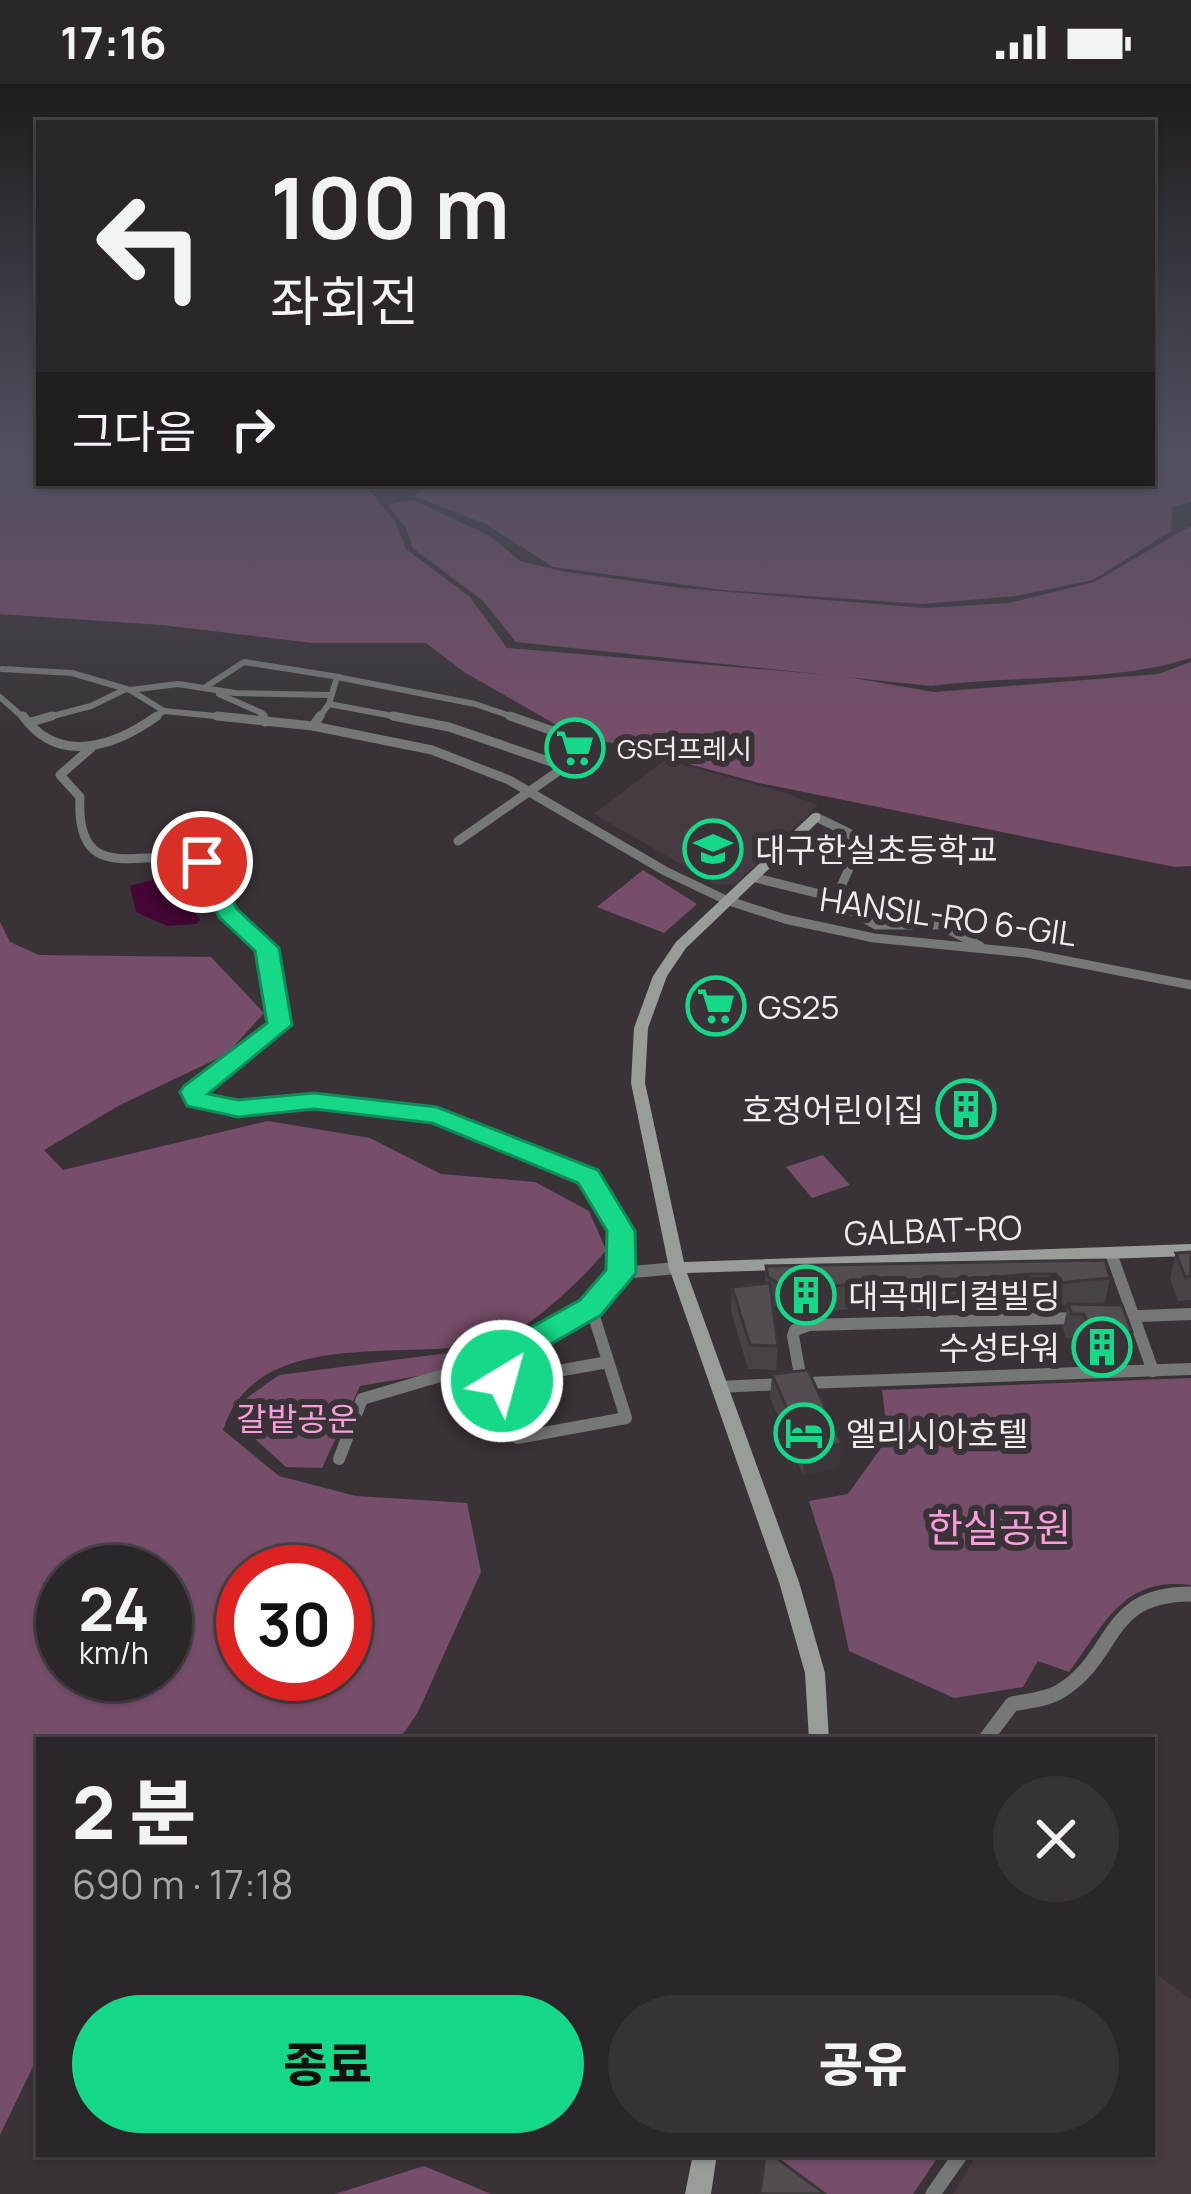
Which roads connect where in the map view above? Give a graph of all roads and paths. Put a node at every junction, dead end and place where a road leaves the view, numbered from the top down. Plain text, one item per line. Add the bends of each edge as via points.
1 (1, 671) edge
2 (339, 677) junction
3 (210, 688) junction
4 (128, 690) junction
5 (0, 697) edge
6 (329, 699) junction
7 (164, 711) junction
8 (31, 722) junction
9 (265, 722) junction
10 (313, 726) junction
11 (91, 748) junction
12 (563, 766) junction
13 (529, 791) junction
14 (816, 817) joint
15 (458, 842) dead end
16 (752, 877) junction
17 (726, 900) junction
18 (835, 900) junction
19 (889, 934) junction
20 (982, 948) junction
21 (1191, 985) edge
22 (1191, 1250) edge
23 (1112, 1256) junction
24 (677, 1268) junction
25 (621, 1273) junction
26 (590, 1307) junction
27 (1191, 1314) edge
28 (1133, 1317) junction
29 (496, 1361) junction
30 (608, 1362) junction
31 (1191, 1369) edge
32 (1153, 1371) junction
33 (502, 1381) junction
34 (802, 1383) junction
35 (719, 1387) junction
36 (339, 1459) dead end
37 (1191, 1594) edge
38 (819, 1737) edge
39 (987, 1737) edge
40 (704, 2157) edge
41 (959, 2157) edge
42 (698, 2194) edge
43 (933, 2194) edge

1 - 4 street, HANSIL-RO 6-GIL via 45,668
2 - 3 street via 244,662
2 - 6 street
2 - 12 street via 461,700 587,743
3 - 4 street via 161,680
3 - 6 street
3 - 9 street via 262,713
4 - 7 street, HANSIL-RO 6-GIL
4 - 8 street
5 - 8 street
6 - 10 street
6 - 12 street
7 - 9 street, HANSIL-RO 6-GIL
7 - 11 street via 110,748
8 - 11 street via 43,737
9 - 10 street, HANSIL-RO 6-GIL
10 - 13 street, HANSIL-RO 6-GIL via 432,751
11 - 25 street via 60,776 80,797 83,847 146,861 195,857 227,912 267,948 280,1025 194,1092 196,1100 238,1108 314,1101 437,1115 588,1176 621,1231
12 - 13 street
13 - 15 street
13 - 17 street, HANSIL-RO 6-GIL
14 - 16 main road
14 - 18 street via 859,846
16 - 17 main road
16 - 18 street
17 - 19 street, HANSIL-RO 6-GIL via 811,926
17 - 24 main road via 659,976 640,1028 638,1083
18 - 19 street
19 - 20 street, HANSIL-RO 6-GIL
19 - 20 street via 928,922
20 - 21 street, HANSIL-RO 6-GIL
22 - 23 main road, GALBAT-RO
23 - 24 main road, GALBAT-RO
23 - 28 street
24 - 25 street
24 - 35 main road
25 - 26 street
26 - 29 street
26 - 30 street
27 - 28 street
28 - 32 street
28 - 34 street via 809,1325 793,1336
29 - 33 street
29 - 36 street via 362,1399
30 - 33 street
30 - 33 street via 626,1418 518,1438
31 - 32 street
32 - 34 street
34 - 35 street
35 - 38 main road via 815,1673
37 - 39 street via 1160,1590 1130,1610 1085,1670 1055,1694 1012,1704
40 - 42 main road
41 - 43 street

